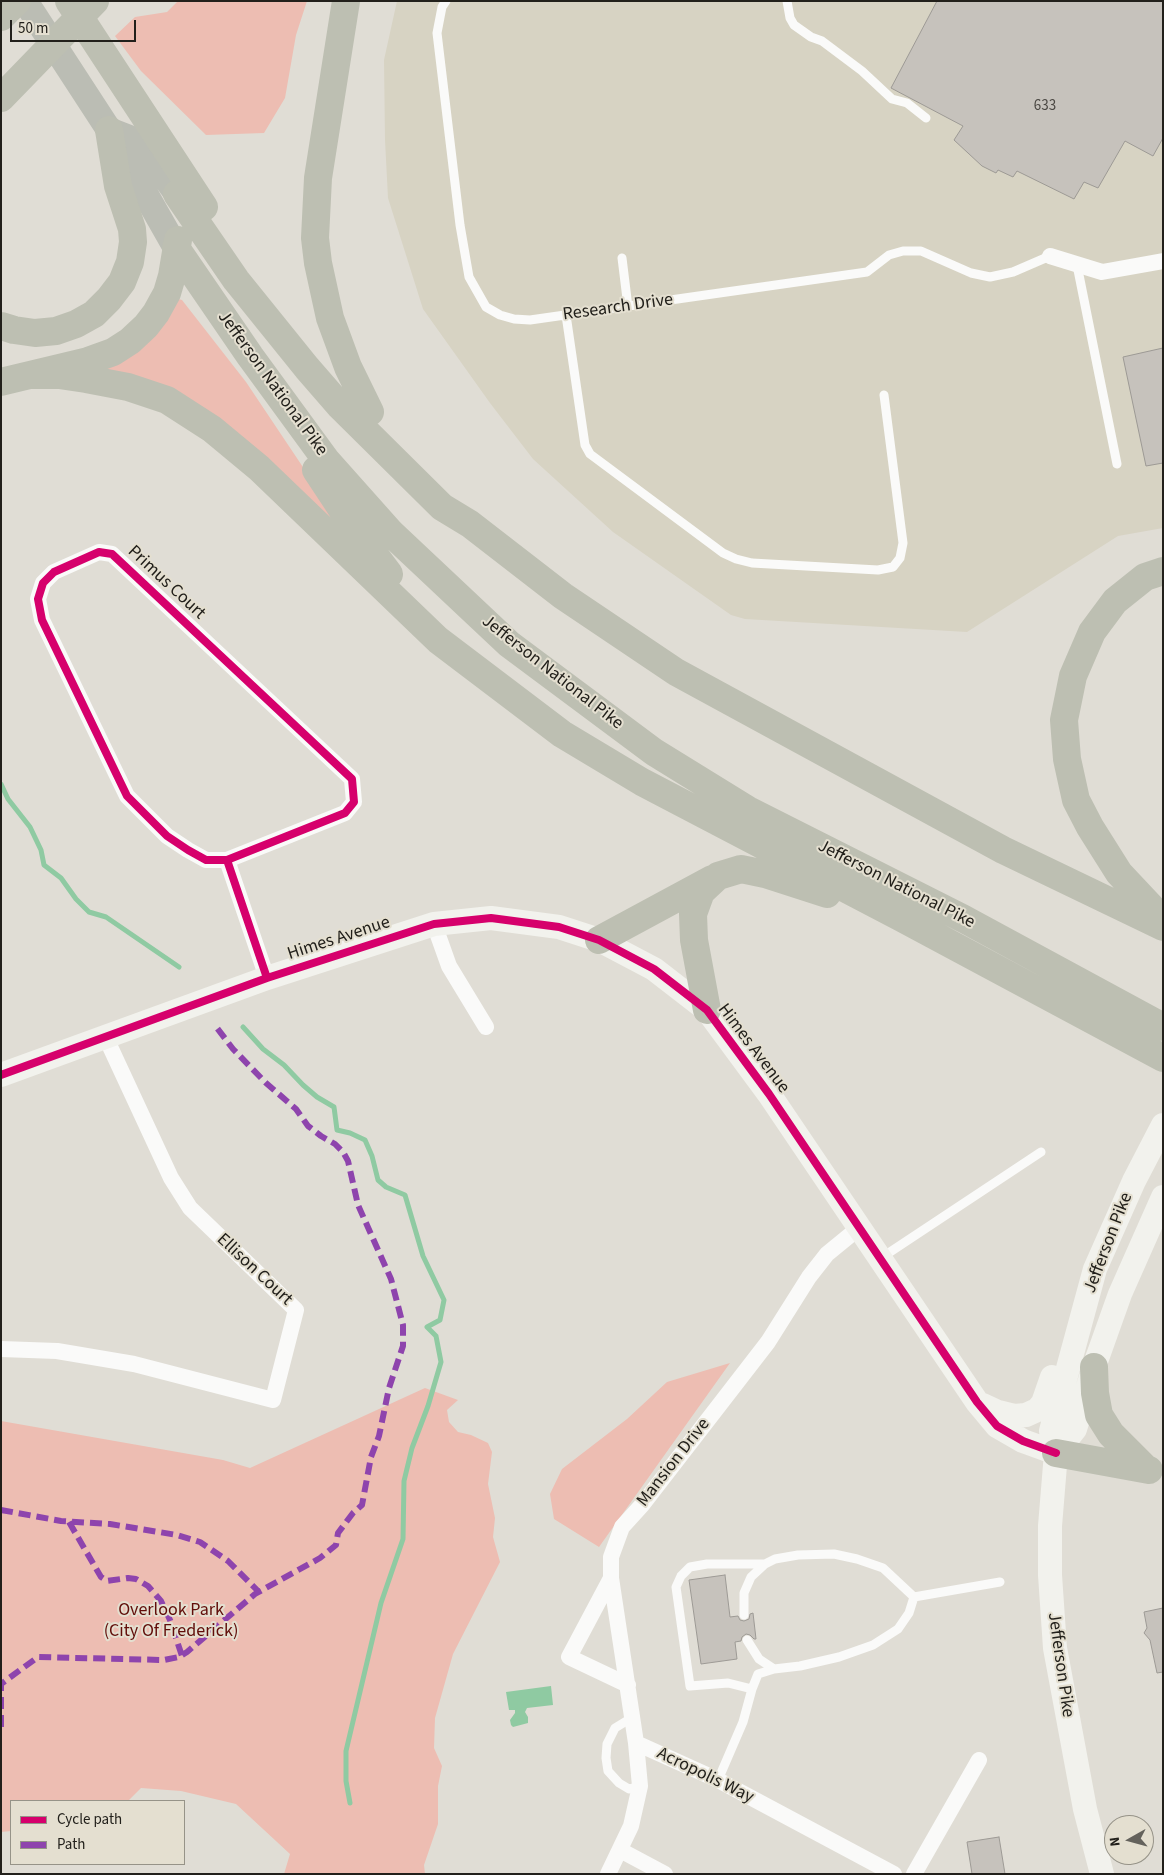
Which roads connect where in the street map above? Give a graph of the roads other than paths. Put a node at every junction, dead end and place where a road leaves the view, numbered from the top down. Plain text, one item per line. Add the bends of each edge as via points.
1 (17, 1) edge
2 (25, 1) edge
3 (69, 1) edge
4 (95, 1) edge
5 (346, 1) edge
6 (446, 1) edge
7 (786, 1) edge
8 (1, 17) edge
9 (1, 98) edge
10 (926, 118) dead end
11 (109, 130) junction
12 (177, 194) junction
13 (176, 248) junction
14 (1050, 256) joint
15 (622, 258) dead end
16 (1163, 261) edge
17 (1077, 265) junction
18 (628, 307) junction
19 (566, 315) junction
20 (1, 326) edge
21 (250, 356) junction
22 (31, 375) junction
23 (1, 382) edge
24 (884, 395) dead end
25 (370, 412) junction
26 (1117, 464) dead end
27 (470, 524) junction
28 (1163, 571) edge
29 (438, 640) junction
30 (227, 860) junction
31 (718, 876) junction
32 (902, 918) junction
33 (1163, 920) edge
34 (434, 924) junction
35 (1163, 927) edge
36 (599, 940) junction
37 (267, 978) junction
38 (707, 1010) junction
39 (486, 1027) dead end
40 (1163, 1027) edge
41 (106, 1038) junction
42 (1163, 1058) edge
43 (1, 1075) edge
44 (1163, 1125) edge
45 (1041, 1152) dead end
46 (1163, 1197) edge
47 (860, 1227) junction
48 (881, 1259) junction
49 (1095, 1270) junction
50 (1, 1349) edge
51 (1094, 1367) junction
52 (977, 1402) junction
53 (1056, 1453) junction
54 (1155, 1471) edge
55 (765, 1564) junction
56 (611, 1578) junction
57 (1000, 1582) dead end
58 (914, 1597) junction
59 (744, 1615) dead end
60 (747, 1640) dead end
61 (774, 1669) junction
62 (628, 1685) junction
63 (752, 1689) junction
64 (633, 1717) junction
65 (636, 1743) junction
66 (979, 1760) dead end
67 (718, 1780) junction
68 (640, 1786) junction
69 (620, 1850) junction
70 (608, 1874) edge
71 (665, 1874) edge
72 (894, 1874) edge
73 (914, 1874) edge
74 (1102, 1874) edge

1 - 8 highway
2 - 11 main road, Jefferson National Pike
3 - 25 highway via 239,256 295,327
4 - 9 highway
5 - 25 highway via 318,178 315,238 330,318 348,367
6 - 19 lane, Research Drive via 437,33 469,277 486,307 500,315 530,320
7 - 10 lane via 794,25 862,71 892,99 907,103
11 - 12 main road via 140,142
11 - 13 main road, Jefferson National Pike
11 - 20 highway via 118,186 132,229 130,262 122,282 94,314 76,324 56,331 35,333
12 - 13 highway via 180,225
12 - 27 highway, Jefferson National Pike via 236,280 340,406 442,507
13 - 21 highway, Jefferson National Pike
13 - 22 highway via 167,293 146,326 113,352
14 - 17 street
14 - 18 lane, Research Drive via 1013,272 990,277 971,273 921,251 903,251 889,255 867,272
15 - 18 lane
16 - 17 street via 1102,272
17 - 26 lane
18 - 19 lane, Research Drive
19 - 24 lane via 585,444 590,454 736,559 752,563 878,570 892,567 900,558 903,543
21 - 29 highway via 355,529
21 - 40 highway, Jefferson National Pike via 326,460 391,533 509,644 654,752 748,810 964,919
22 - 23 highway
22 - 29 highway via 59,375 128,387 167,400 212,429 273,482
25 - 27 highway via 453,499
27 - 35 highway, Jefferson National Pike via 563,596 676,672 1003,850
28 - 33 highway via 1145,577 1115,601 1092,632 1073,676 1064,720 1067,759 1076,800 1120,873
29 - 32 highway via 562,734 642,782
30 - 30 street, Primus Court via 206,860 181,846 127,796 42,620 38,599 43,584 54,572 99,552 112,554 352,779 354,802 345,813
30 - 37 street
31 - 32 highway via 741,869 764,874
31 - 36 highway
31 - 38 highway via 701,892 693,914 694,940
32 - 42 highway
34 - 36 street, Himes Avenue via 491,918 560,927
34 - 37 street, Himes Avenue
34 - 39 street via 449,966
36 - 38 street, Himes Avenue via 654,969
37 - 41 street, Himes Avenue
38 - 47 street, Himes Avenue
41 - 43 street, Himes Avenue
41 - 50 street, Ellison Court via 171,1178 190,1208 296,1310 273,1400 134,1364 57,1352
44 - 49 street, Jefferson Pike
45 - 48 lane
46 - 51 street, Jefferson Pike via 1120,1294
47 - 48 street, Himes Avenue
47 - 56 street, Mansion Drive via 827,1254 768,1342 622,1527 612,1558
48 - 52 street, Himes Avenue
49 - 52 street via 1074,1291 1051,1385 1037,1410 1014,1416
49 - 53 street, Jefferson Pike via 1051,1431
51 - 53 street, Jefferson Pike via 1075,1429
51 - 54 highway via 1099,1415 1111,1434
52 - 53 street, Himes Avenue via 997,1426 1023,1441
53 - 54 highway
53 - 74 street, Jefferson Pike via 1050,1545 1055,1648 1085,1809
55 - 58 lane via 798,1555 834,1554 857,1559 882,1568
55 - 59 lane via 751,1577 744,1593
55 - 63 lane via 707,1564 690,1568 676,1587 690,1686 728,1683
56 - 62 street, Mansion Drive
56 - 62 street via 569,1657
57 - 58 lane
58 - 61 lane via 909,1613 898,1629 873,1645 839,1657
60 - 61 lane via 759,1659
61 - 63 lane via 758,1674
62 - 64 street, Mansion Drive
63 - 67 lane via 743,1722
64 - 65 street, Mansion Drive
64 - 68 lane via 615,1728 607,1744 606,1758 608,1771 619,1782 629,1789
65 - 67 street, Acropolis Way
65 - 68 street, Acropolis Way
66 - 73 street
67 - 72 street, Acropolis Way
68 - 69 street, Acropolis Way via 631,1826
69 - 70 street, Acropolis Way
69 - 71 street

